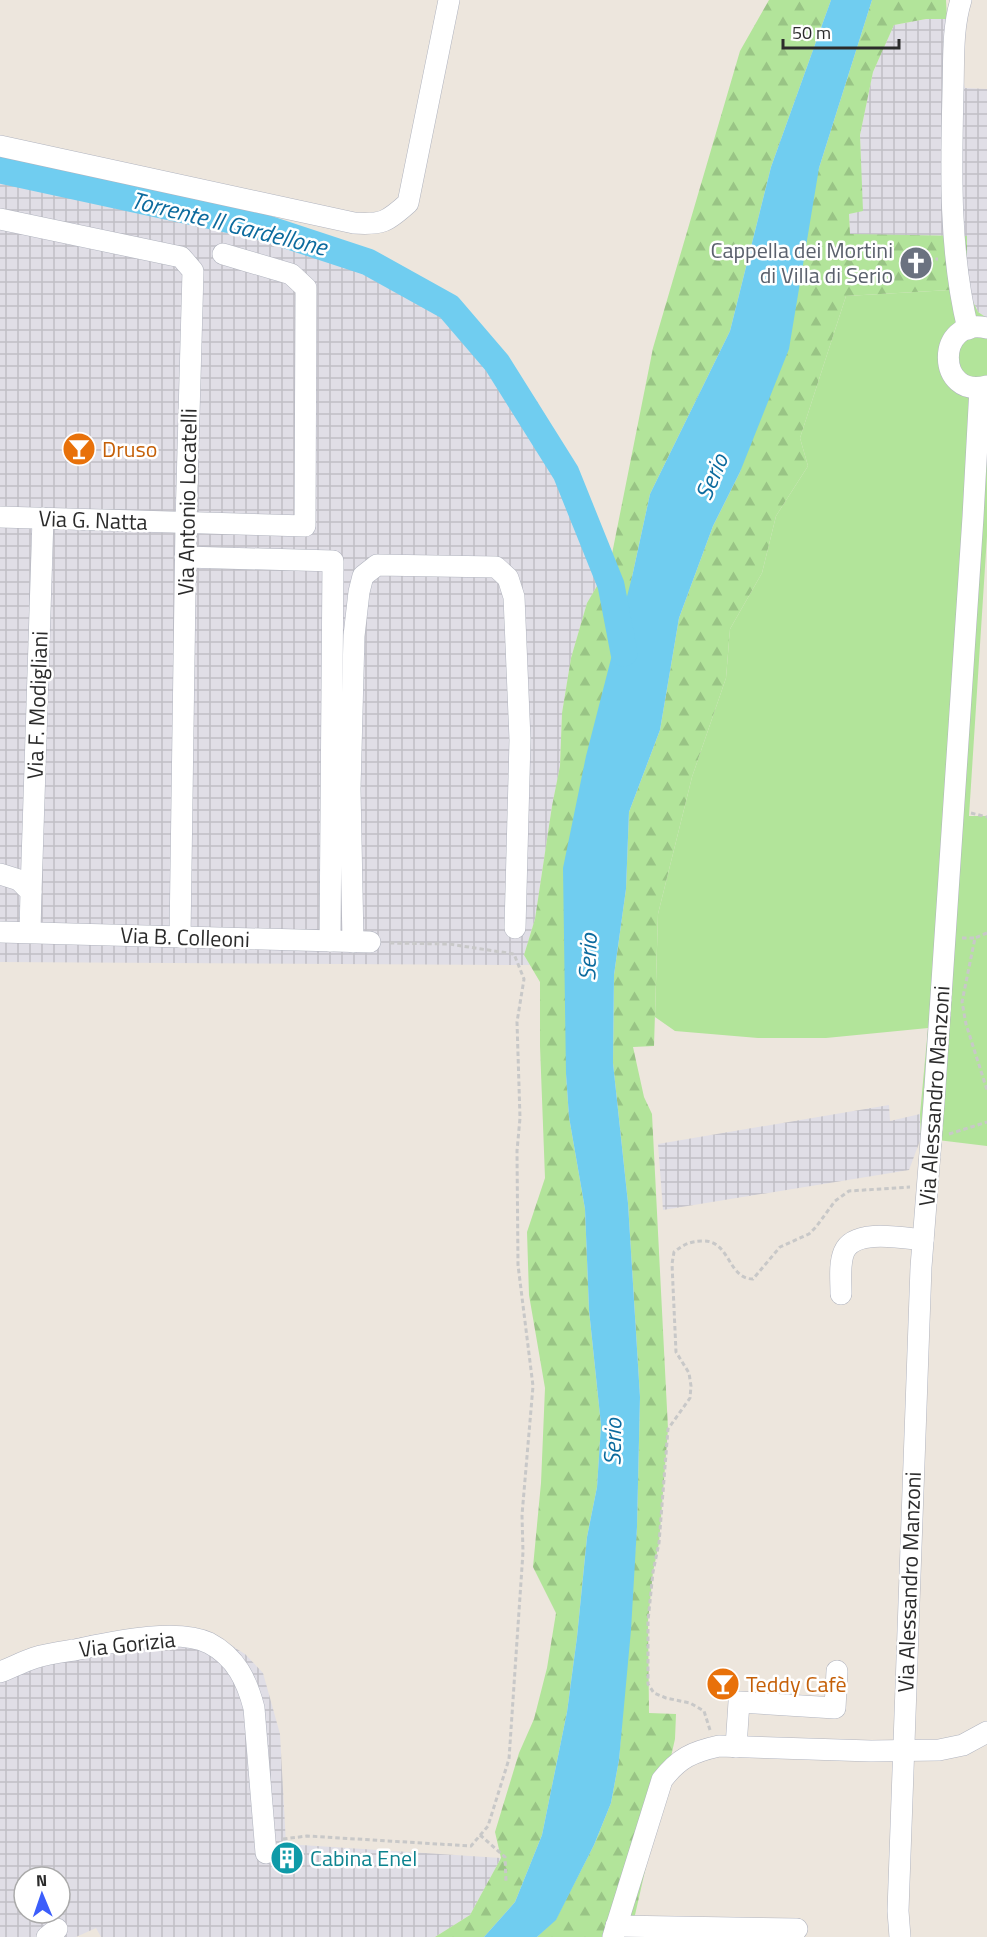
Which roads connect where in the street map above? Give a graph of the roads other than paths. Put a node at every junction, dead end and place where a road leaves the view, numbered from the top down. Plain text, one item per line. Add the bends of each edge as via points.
1 (449, 0) edge
2 (961, 0) edge
3 (0, 146) edge
4 (0, 219) edge
5 (224, 254) dead end
6 (977, 328) edge
7 (983, 387) edge
8 (0, 517) edge
9 (43, 518) junction
10 (186, 522) junction
11 (185, 557) junction
12 (0, 874) edge
13 (31, 892) junction
14 (515, 927) dead end
15 (0, 932) edge
16 (30, 932) junction
17 (180, 937) junction
18 (330, 941) junction
19 (923, 1240) junction
20 (842, 1294) dead end
21 (837, 1671) dead end
22 (0, 1672) edge
23 (904, 1714) junction
24 (987, 1732) edge
25 (736, 1747) junction
26 (904, 1750) junction
27 (871, 1751) junction
28 (902, 1805) junction
29 (265, 1847) road end
30 (796, 1929) dead end
31 (615, 1931) edge
32 (900, 1937) edge

1 - 3 street via 408,203 377,225
2 - 6 street, Via Alessandro Manzoni via 954,40 953,237
4 - 10 street, Via Antonio Locatelli via 181,257 193,271
5 - 10 street, Via G. Natta via 291,274 306,288 304,526
6 - 7 street, Via Alessandro Manzoni via 959,333 947,358 949,368 961,383
7 - 19 street, Via Alessandro Manzoni
8 - 9 street, Via G. Natta
9 - 10 street, Via G. Natta
9 - 13 street, Via F. Modigliani
10 - 11 street, Via Antonio Locatelli
11 - 17 street, Via Antonio Locatelli
11 - 18 street via 333,561
12 - 13 street via 19,880
13 - 16 street
14 - 18 street, Via B. Colleoni via 520,740 514,597 508,578 496,567 377,565 363,576 354,636 350,789 362,942
15 - 16 street, Via B. Colleoni
16 - 17 street, Via B. Colleoni
17 - 18 street, Via B. Colleoni
19 - 20 street via 869,1237 850,1243 841,1265
19 - 23 street, Via Alessandro Manzoni
21 - 25 street via 836,1708 739,1702
22 - 29 street, Via Gorizia via 35,1657 116,1641 168,1636 210,1644 237,1665 255,1708
23 - 26 street, Via Alessandro Manzoni
23 - 27 street via 897,1738
24 - 26 street via 963,1745
25 - 27 street
25 - 31 street via 713,1748 684,1757 662,1780
26 - 27 street
26 - 28 street, Via Alessandro Manzoni
27 - 28 street, Via Alessandro Manzoni via 897,1776
28 - 32 street, Via Alessandro Manzoni
30 - 31 street

